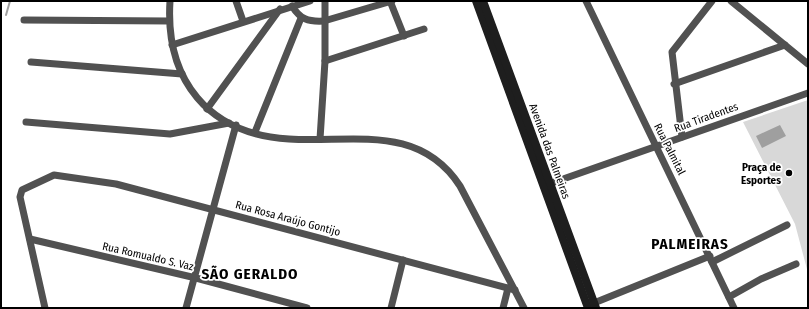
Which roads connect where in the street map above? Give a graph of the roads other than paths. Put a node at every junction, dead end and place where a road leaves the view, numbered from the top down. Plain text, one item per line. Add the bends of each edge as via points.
1 (170, 1) edge
2 (236, 1) edge
3 (310, 1) edge
4 (325, 1) edge
5 (391, 1) edge
6 (476, 1) edge
7 (483, 1) edge
8 (586, 1) edge
9 (712, 1) edge
10 (731, 1) edge
11 (292, 6) junction
12 (280, 9) junction
13 (484, 13) junction
14 (301, 18) junction
15 (24, 20) dead end
16 (169, 21) junction
17 (243, 21) junction
18 (324, 21) junction
19 (424, 29) dead end
20 (404, 36) junction
21 (172, 45) junction
22 (785, 45) junction
23 (325, 61) junction
24 (31, 62) dead end
25 (808, 64) edge
26 (182, 74) junction
27 (674, 84) junction
28 (808, 92) edge
29 (207, 109) junction
30 (26, 122) dead end
31 (233, 124) junction
32 (255, 132) junction
33 (682, 137) junction
34 (320, 139) junction
35 (656, 147) junction
36 (547, 185) junction
37 (213, 209) junction
38 (787, 225) dead end
39 (30, 240) junction
40 (711, 259) junction
41 (403, 260) junction
42 (796, 264) dead end
43 (196, 278) junction
44 (511, 289) junction
45 (729, 297) junction
46 (592, 306) edge
47 (45, 308) edge
48 (186, 308) edge
49 (307, 308) edge
50 (391, 308) edge
51 (503, 308) edge
52 (524, 308) edge
53 (734, 308) edge

1 - 16 street
2 - 17 street
3 - 11 street
4 - 18 street
5 - 18 street
5 - 20 street
6 - 13 main road, Avenida das Palmeiras
7 - 13 main road, Avenida das Palmeiras
8 - 35 street, Rua Palmital
9 - 27 street via 672,52
10 - 22 street
11 - 12 street
11 - 14 street
12 - 17 street
12 - 29 street
13 - 36 main road, Avenida das Palmeiras
14 - 18 street via 314,22
14 - 32 street
15 - 16 street
16 - 21 street
17 - 21 street
18 - 23 street
19 - 20 street
20 - 23 street
21 - 26 street
22 - 25 street
22 - 27 street
23 - 34 street
24 - 26 street
26 - 29 street via 189,88
27 - 33 street
28 - 33 street, Rua Tiradentes
29 - 31 street
30 - 31 street via 170,134
31 - 32 street
31 - 37 street
32 - 34 street via 275,137
33 - 35 street, Rua Tiradentes
34 - 44 street via 381,139 416,148 437,160 454,176 460,186
35 - 36 street, Rua Tiradentes
35 - 40 street, Rua Palmital
36 - 46 main road, Avenida das Palmeiras
37 - 39 street, Rua Rosa Araújo Gontijo via 116,184 54,175 22,190 20,197
37 - 41 street, Rua Rosa Araújo Gontijo
37 - 43 street
38 - 40 street
39 - 43 street, Rua Romualdo S. Vaz
39 - 47 street
40 - 45 street, Rua Palmital
40 - 46 street
41 - 44 street, Rua Rosa Araújo Gontijo
41 - 50 street
42 - 45 street via 761,279
43 - 48 street
43 - 49 street, Rua Romualdo S. Vaz
44 - 51 street
44 - 52 street
45 - 53 street, Rua Palmital

